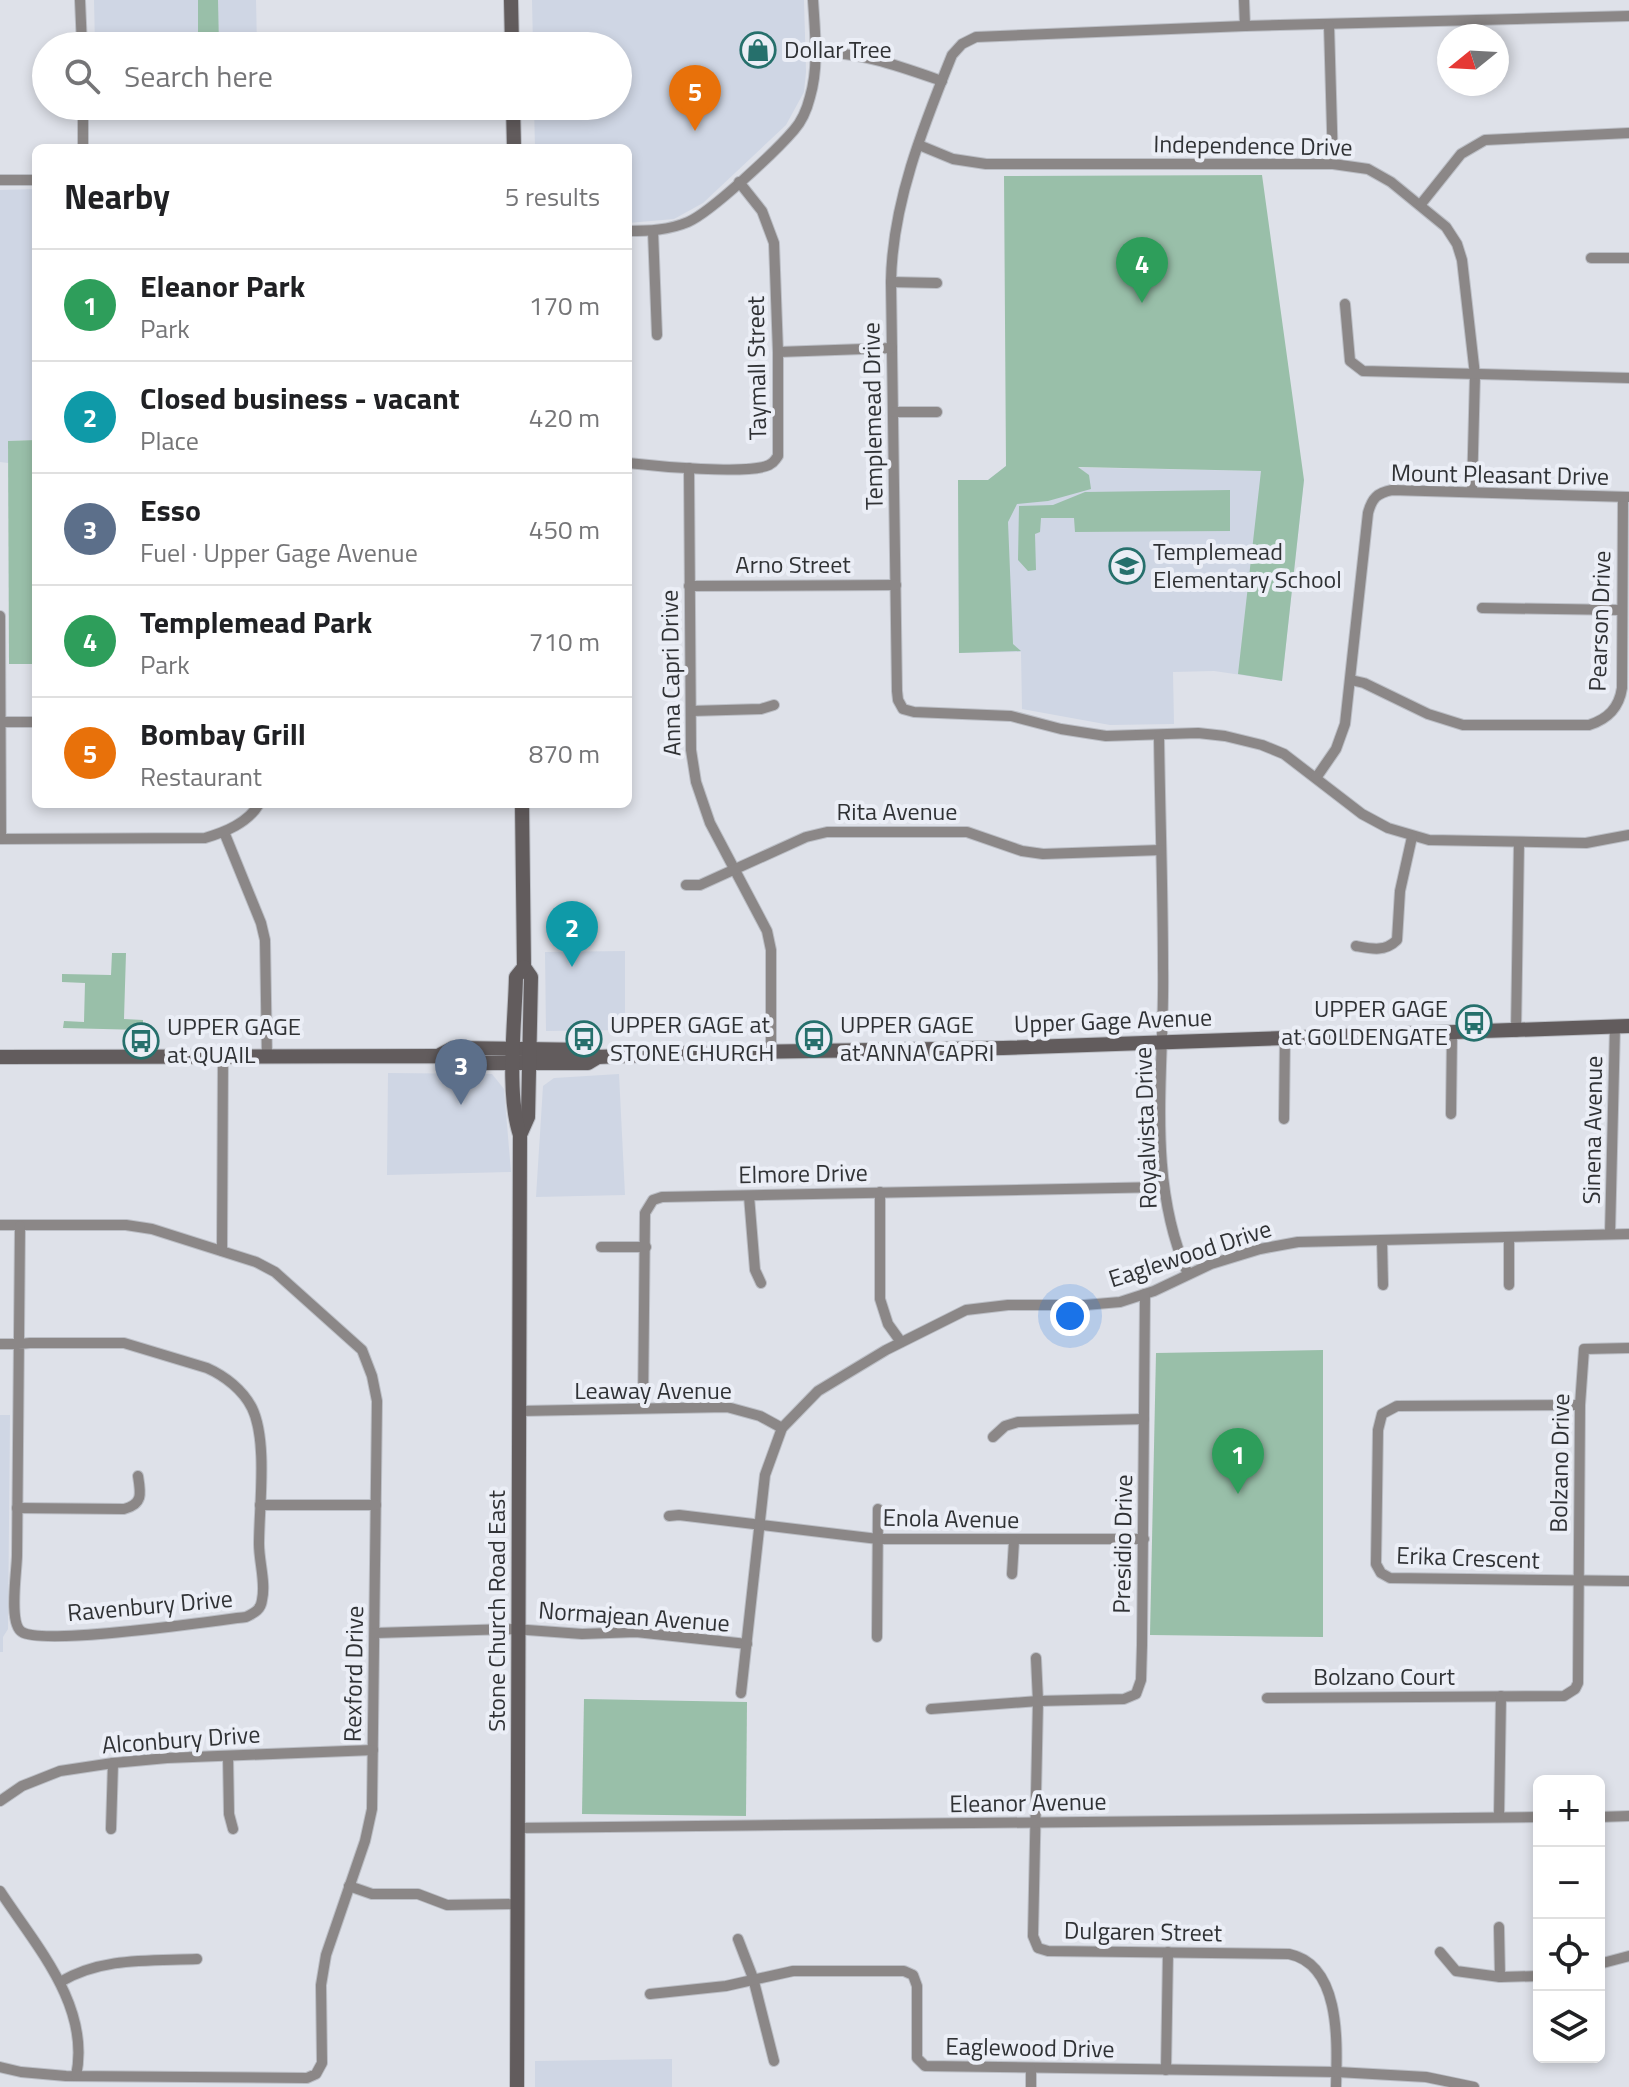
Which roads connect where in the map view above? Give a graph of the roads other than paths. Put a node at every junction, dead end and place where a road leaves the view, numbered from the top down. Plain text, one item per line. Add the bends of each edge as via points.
1 (80, 0) edge
2 (511, 0) edge
3 (813, 0) edge
4 (1244, 0) edge
5 (1629, 16) edge
6 (1329, 25) junction
7 (1245, 26) junction
8 (81, 32) edge
9 (512, 32) edge
10 (816, 52) junction
11 (942, 81) junction
12 (83, 120) edge
13 (513, 120) edge
14 (1629, 133) edge
15 (83, 144) edge
16 (514, 144) edge
17 (919, 145) junction
18 (1333, 164) junction
19 (0, 180) edge
20 (32, 180) edge
21 (739, 182) junction
22 (1421, 204) junction
23 (632, 231) edge
24 (653, 231) junction
25 (1591, 258) dead end
26 (1629, 258) edge
27 (891, 282) junction
28 (937, 283) dead end
29 (1345, 304) dead end
30 (657, 335) dead end
31 (892, 348) junction
32 (778, 352) junction
33 (1475, 374) junction
34 (1629, 378) edge
35 (894, 412) junction
36 (937, 412) dead end
37 (632, 463) edge
38 (689, 468) junction
39 (1472, 491) junction
40 (1626, 497) edge
41 (896, 585) junction
42 (689, 586) junction
43 (1482, 608) dead end
44 (1621, 610) junction
45 (0, 616) edge
46 (1351, 680) junction
47 (774, 705) dead end
48 (691, 711) junction
49 (1, 722) edge
50 (32, 722) edge
51 (1159, 736) junction
52 (1316, 778) junction
53 (256, 808) edge
54 (522, 808) edge
55 (224, 832) junction
56 (1629, 835) edge
57 (1412, 837) junction
58 (0, 839) edge
59 (1519, 842) junction
60 (1161, 850) junction
61 (734, 870) junction
62 (686, 885) dead end
63 (1356, 946) dead end
64 (524, 967) junction
65 (1622, 1026) edge
66 (1516, 1032) junction
67 (1452, 1033) junction
68 (1285, 1037) junction
69 (1163, 1041) junction
70 (771, 1051) junction
71 (514, 1055) junction
72 (223, 1056) junction
73 (530, 1056) junction
74 (0, 1057) edge
75 (267, 1057) junction
76 (1451, 1114) dead end
77 (1284, 1119) dead end
78 (520, 1135) junction
79 (1164, 1187) junction
80 (880, 1192) junction
81 (749, 1196) junction
82 (0, 1225) edge
83 (20, 1226) junction
84 (1610, 1234) junction
85 (1629, 1234) edge
86 (1509, 1237) junction
87 (1382, 1240) junction
88 (601, 1247) dead end
89 (646, 1247) junction
90 (222, 1251) junction
91 (1188, 1274) junction
92 (761, 1283) dead end
93 (1383, 1285) dead end
94 (1509, 1285) dead end
95 (1145, 1294) junction
96 (901, 1342) junction
97 (0, 1344) edge
98 (19, 1344) junction
99 (1629, 1348) edge
100 (1580, 1405) junction
101 (643, 1407) junction
102 (520, 1411) junction
103 (1144, 1419) junction
104 (782, 1428) junction
105 (993, 1437) dead end
106 (138, 1476) dead end
107 (260, 1505) junction
108 (376, 1505) junction
109 (17, 1508) junction
110 (878, 1509) dead end
111 (669, 1516) dead end
112 (758, 1525) junction
113 (878, 1539) junction
114 (1144, 1539) junction
115 (1014, 1541) junction
116 (1012, 1574) dead end
117 (1629, 1581) edge
118 (1578, 1582) junction
119 (518, 1630) junction
120 (375, 1633) junction
121 (877, 1637) dead end
122 (747, 1644) junction
123 (1036, 1658) dead end
124 (741, 1693) dead end
125 (1501, 1696) junction
126 (1267, 1698) dead end
127 (1038, 1701) junction
128 (931, 1709) dead end
129 (373, 1750) junction
130 (228, 1756) junction
131 (113, 1763) junction
132 (0, 1801) edge
133 (1629, 1816) edge
134 (1499, 1817) junction
135 (1533, 1817) edge
136 (1605, 1817) edge
137 (1035, 1824) junction
138 (518, 1828) junction
139 (111, 1829) dead end
140 (233, 1829) dead end
141 (349, 1886) junction
142 (0, 1891) edge
143 (518, 1904) junction
144 (1499, 1927) dead end
145 (738, 1939) dead end
146 (1168, 1952) junction
147 (1440, 1952) dead end
148 (1629, 1956) edge
149 (197, 1959) dead end
150 (1605, 1962) edge
151 (1533, 1976) edge
152 (1500, 1977) junction
153 (753, 1978) junction
154 (60, 1982) junction
155 (650, 1994) dead end
156 (774, 2061) dead end
157 (0, 2067) edge
158 (1031, 2069) junction
159 (1166, 2070) junction
160 (1337, 2072) junction
161 (76, 2076) junction
162 (227, 2083) edge
163 (517, 2087) edge
164 (1031, 2087) edge
165 (1336, 2087) edge
166 (1474, 2087) edge

1 - 8 street
2 - 9 main road
3 - 10 street
4 - 7 street
5 - 6 street, Templemead Drive
6 - 7 street, Templemead Drive
6 - 18 street
7 - 11 street, Templemead Drive via 976,37 952,55
10 - 11 street via 862,55
10 - 21 street via 802,119
11 - 17 street, Templemead Drive
12 - 15 street
13 - 16 main road
14 - 22 street via 1485,140 1461,154
17 - 18 street, Independence Drive via 953,159 986,164
17 - 27 street, Templemead Drive via 897,217
18 - 22 street, Independence Drive via 1380,174
19 - 20 street
21 - 24 street via 692,221
21 - 32 street, Taymall Street via 762,211 774,243
22 - 33 street, Independence Drive via 1457,244
23 - 24 street
24 - 30 street
25 - 26 street
27 - 28 street
27 - 31 street, Templemead Drive
29 - 33 street via 1348,352 1358,369
31 - 32 street
31 - 35 street, Templemead Drive
32 - 38 street, Taymall Street via 779,448 774,463 758,468
33 - 34 street
33 - 39 street, Independence Drive
35 - 36 street
35 - 41 street, Templemead Drive
37 - 38 street, Taymall Street
38 - 42 street, Anna Capri Drive
39 - 40 street, Mount Pleasant Drive
39 - 46 street, Mount Pleasant Drive via 1392,490 1372,501
40 - 44 street, Pearson Drive
41 - 42 street, Arno Street
41 - 51 street, Templemead Drive via 897,691 903,709 1011,716 1106,736
42 - 48 street, Anna Capri Drive
43 - 44 street
44 - 46 street, Pearson Drive via 1620,699 1608,717 1589,725 1463,725
45 - 49 street
46 - 52 street, Mount Pleasant Drive via 1342,734
47 - 48 street
48 - 61 street, Anna Capri Drive via 696,782
49 - 50 street
49 - 58 street
51 - 52 street, Templemead Drive via 1198,733 1262,745
51 - 60 street, Royalvista Drive
52 - 57 street, Templemead Drive via 1362,814
53 - 55 street
54 - 64 main road, Stone Church Road East
55 - 58 street via 193,838
55 - 75 street via 265,940
56 - 59 street, Templemead Drive via 1586,843
57 - 59 street, Templemead Drive
57 - 63 street via 1400,891 1397,940 1380,949
59 - 66 street
60 - 61 street, Rita Avenue via 1043,854 958,831 827,832
60 - 69 street, Royalvista Drive
61 - 62 street, Rita Avenue via 700,885
61 - 70 street, Anna Capri Drive via 769,941
64 - 71 main road, Stone Church Road East via 516,977
64 - 73 main road, Stone Church Road East via 531,977
65 - 66 main road, Upper Gage Avenue
65 - 84 street, Sinena Avenue
66 - 67 main road, Upper Gage Avenue
67 - 68 main road, Upper Gage Avenue
67 - 76 street
68 - 69 main road, Upper Gage Avenue
68 - 77 street
69 - 70 main road, Upper Gage Avenue
69 - 79 street, Royalvista Drive
70 - 73 main road, Upper Gage Avenue via 598,1057 589,1050
71 - 73 main road, Upper Gage Avenue
71 - 75 main road, Upper Gage Avenue via 454,1063 438,1056
71 - 78 main road, Stone Church Road East via 514,1117
72 - 74 main road, Upper Gage Avenue
72 - 75 main road, Upper Gage Avenue
72 - 90 street
73 - 78 main road, Stone Church Road East via 528,1117
78 - 102 main road, Stone Church Road East
79 - 80 street, Elmore Drive
79 - 91 street, Royalvista Drive
80 - 81 street, Elmore Drive
80 - 96 street via 880,1299
81 - 89 street, Elmore Drive via 653,1200 645,1213
81 - 92 street via 755,1270
82 - 83 street, Rexford Drive
83 - 90 street, Rexford Drive via 126,1225
83 - 98 street, Ravenbury Drive
84 - 85 street, Eaglewood Drive
84 - 86 street, Eaglewood Drive
86 - 87 street, Eaglewood Drive
86 - 94 street
87 - 91 street, Eaglewood Drive via 1298,1242
87 - 93 street
88 - 89 street
89 - 101 street, Elmore Drive
90 - 108 street, Rexford Drive via 275,1272 362,1350 377,1401
91 - 95 street, Eaglewood Drive
95 - 96 street, Eaglewood Drive via 1120,1302 966,1310
95 - 103 street, Presidio Drive
96 - 104 street, Eaglewood Drive via 818,1391
97 - 98 street
98 - 107 street, Ravenbury Drive via 124,1343 219,1373 241,1392 259,1429
98 - 109 street, Ravenbury Drive
99 - 100 street, Bolzano Drive via 1584,1349
100 - 118 street, Bolzano Drive
100 - 118 street, Erika Crescent via 1397,1406 1382,1414 1376,1564 1390,1578
101 - 102 street, Leaway Avenue
101 - 104 street, Leaway Avenue via 727,1407
102 - 119 main road, Stone Church Road East
103 - 105 street via 1018,1422
103 - 114 street, Presidio Drive
104 - 112 street, Eaglewood Drive via 765,1475
106 - 109 street via 141,1498 124,1509
107 - 108 street
107 - 109 street, Ravenbury Drive via 262,1600 257,1612 82,1635 31,1635 16,1627
108 - 120 street, Rexford Drive
110 - 113 street
111 - 112 street, Enola Avenue
112 - 113 street, Enola Avenue
112 - 122 street, Eaglewood Drive
113 - 115 street, Enola Avenue
113 - 121 street
114 - 115 street, Enola Avenue
114 - 127 street, Presidio Drive via 1141,1680 1136,1694 1124,1699
115 - 116 street
117 - 118 street
118 - 125 street, Bolzano Drive via 1575,1689 1564,1696
119 - 120 street, Normajean Avenue
119 - 122 street, Normajean Avenue via 636,1632
119 - 138 main road, Stone Church Road East
120 - 129 street, Rexford Drive
122 - 124 street, Eaglewood Drive
123 - 127 street, Dulgaren Street
125 - 126 street, Bolzano Court
125 - 134 street
127 - 128 street
127 - 137 street, Dulgaren Street
129 - 130 street, Alconbury Drive
129 - 141 street, Rexford Drive via 372,1809
130 - 131 street, Alconbury Drive
130 - 140 street
131 - 132 street, Alconbury Drive via 60,1771
131 - 139 street
133 - 136 street
134 - 135 street, Eleanor Avenue
134 - 137 street, Eleanor Avenue
137 - 138 street, Eleanor Avenue
137 - 146 street, Dulgaren Street via 1033,1936 1038,1948
138 - 143 main road, Stone Church Road East
141 - 143 street via 372,1894 418,1894 447,1905
141 - 162 street, Rexford Drive via 326,1955 322,2063 316,2074
142 - 154 street
143 - 163 main road, Stone Church Road East
144 - 152 street
145 - 153 street
146 - 159 street
146 - 160 street, Dulgaren Street via 1302,1956 1318,1970 1328,1993 1335,2018
147 - 152 street via 1456,1971
148 - 150 street
149 - 154 street via 106,1963
151 - 152 street
153 - 155 street
153 - 156 street
153 - 158 street, Eaglewood Drive via 793,1971 904,1971 913,1975 917,1986 917,2058 925,2066
154 - 161 street via 78,2032
157 - 161 street, Rexford Drive
158 - 159 street, Eaglewood Drive
158 - 164 street
159 - 160 street, Eaglewood Drive
160 - 165 street, Dulgaren Street
160 - 166 street, Eaglewood Drive via 1426,2077
161 - 162 street, Rexford Drive

